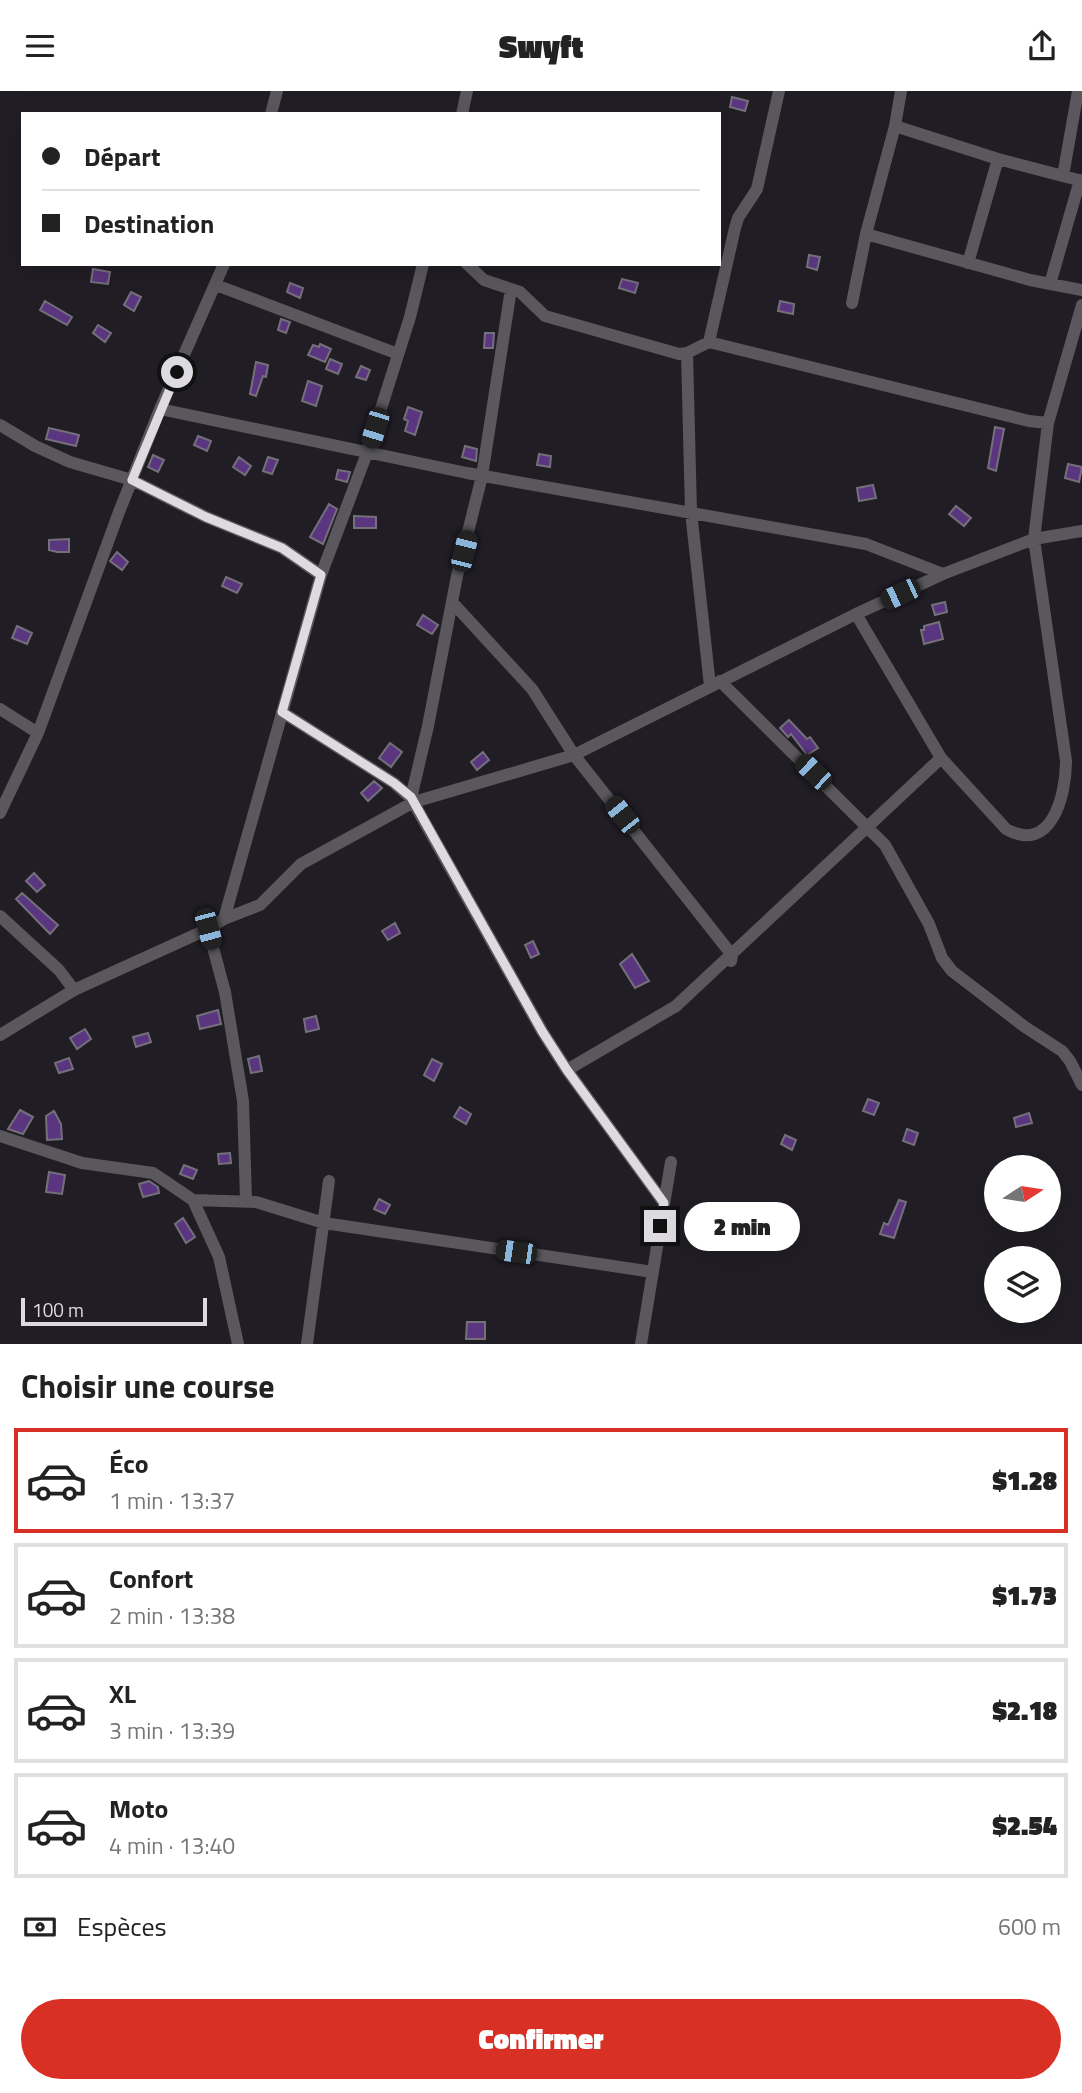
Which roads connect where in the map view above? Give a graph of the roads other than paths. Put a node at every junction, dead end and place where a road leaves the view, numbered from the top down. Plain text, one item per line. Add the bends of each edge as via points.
1 (277, 91) edge
2 (467, 91) edge
3 (779, 91) edge
4 (901, 91) edge
5 (1077, 91) edge
6 (272, 112) edge
7 (462, 112) edge
8 (895, 126) junction
9 (999, 159) junction
10 (1063, 176) junction
11 (1081, 181) edge
12 (866, 234) junction
13 (968, 263) junction
14 (223, 266) edge
15 (422, 266) edge
16 (469, 266) edge
17 (1051, 284) junction
18 (216, 285) junction
19 (511, 289) junction
20 (1082, 290) edge
21 (852, 303) dead end
22 (1082, 305) edge
23 (709, 342) junction
24 (687, 353) junction
25 (398, 354) junction
26 (160, 409) junction
27 (1048, 423) junction
28 (0, 425) edge
29 (367, 453) junction
30 (482, 476) junction
31 (132, 480) junction
32 (691, 512) junction
33 (1082, 531) edge
34 (1034, 539) junction
35 (943, 574) junction
36 (321, 575) junction
37 (452, 602) junction
38 (856, 614) junction
39 (715, 684) junction
40 (0, 709) edge
41 (282, 712) junction
42 (38, 733) junction
43 (574, 755) junction
44 (941, 758) junction
45 (412, 800) junction
46 (0, 813) edge
47 (868, 826) junction
48 (0, 915) edge
49 (224, 919) junction
50 (208, 929) junction
51 (731, 959) junction
52 (74, 990) junction
53 (0, 1035) edge
54 (567, 1070) junction
55 (1082, 1085) edge
56 (0, 1136) edge
57 (671, 1162) dead end
58 (329, 1181) dead end
59 (193, 1200) junction
60 (246, 1200) junction
61 (664, 1203) junction
62 (324, 1223) junction
63 (653, 1272) junction
64 (238, 1344) edge
65 (307, 1344) edge
66 (641, 1344) edge

1 - 6 street
2 - 7 street
3 - 23 street via 757,189 734,228
4 - 8 street
5 - 10 street
8 - 9 street
8 - 12 street
9 - 10 street
9 - 13 street
10 - 11 street
11 - 17 street
12 - 13 street
12 - 21 street
13 - 17 street
14 - 18 street
15 - 25 street
16 - 19 street via 484,281
17 - 20 street
18 - 25 street
18 - 26 street
19 - 24 street via 545,316
19 - 30 street
22 - 27 street
23 - 24 street
23 - 27 street
24 - 32 street
25 - 29 street
26 - 29 street
26 - 31 street
27 - 34 street
28 - 31 street via 71,462
29 - 30 street
29 - 36 street
30 - 32 street
30 - 37 street
31 - 36 street via 282,548
31 - 42 street
32 - 35 street via 866,544
32 - 39 street
33 - 34 street
34 - 35 street
34 - 44 street via 1066,761 1066,777 1052,822 1039,833 1017,835 1006,829
35 - 38 street
36 - 41 street
37 - 43 street via 532,689
37 - 45 street
38 - 39 street
38 - 44 street
39 - 43 street
39 - 47 street
40 - 42 street
41 - 45 street via 394,783
41 - 49 street
42 - 46 street
43 - 45 street
43 - 51 street
44 - 47 street
45 - 49 street via 301,864 260,905
45 - 54 street
47 - 51 street
47 - 55 street via 901,871 952,971 1062,1051
48 - 52 street
49 - 50 street
50 - 52 street
50 - 60 street via 225,992 243,1101
51 - 54 street via 677,1006
52 - 53 street
54 - 61 street
56 - 59 street via 82,1163 153,1173
57 - 61 street
58 - 62 street
59 - 60 street
59 - 64 street via 219,1257
60 - 62 street
61 - 63 street
62 - 63 street
62 - 65 street
63 - 66 street

